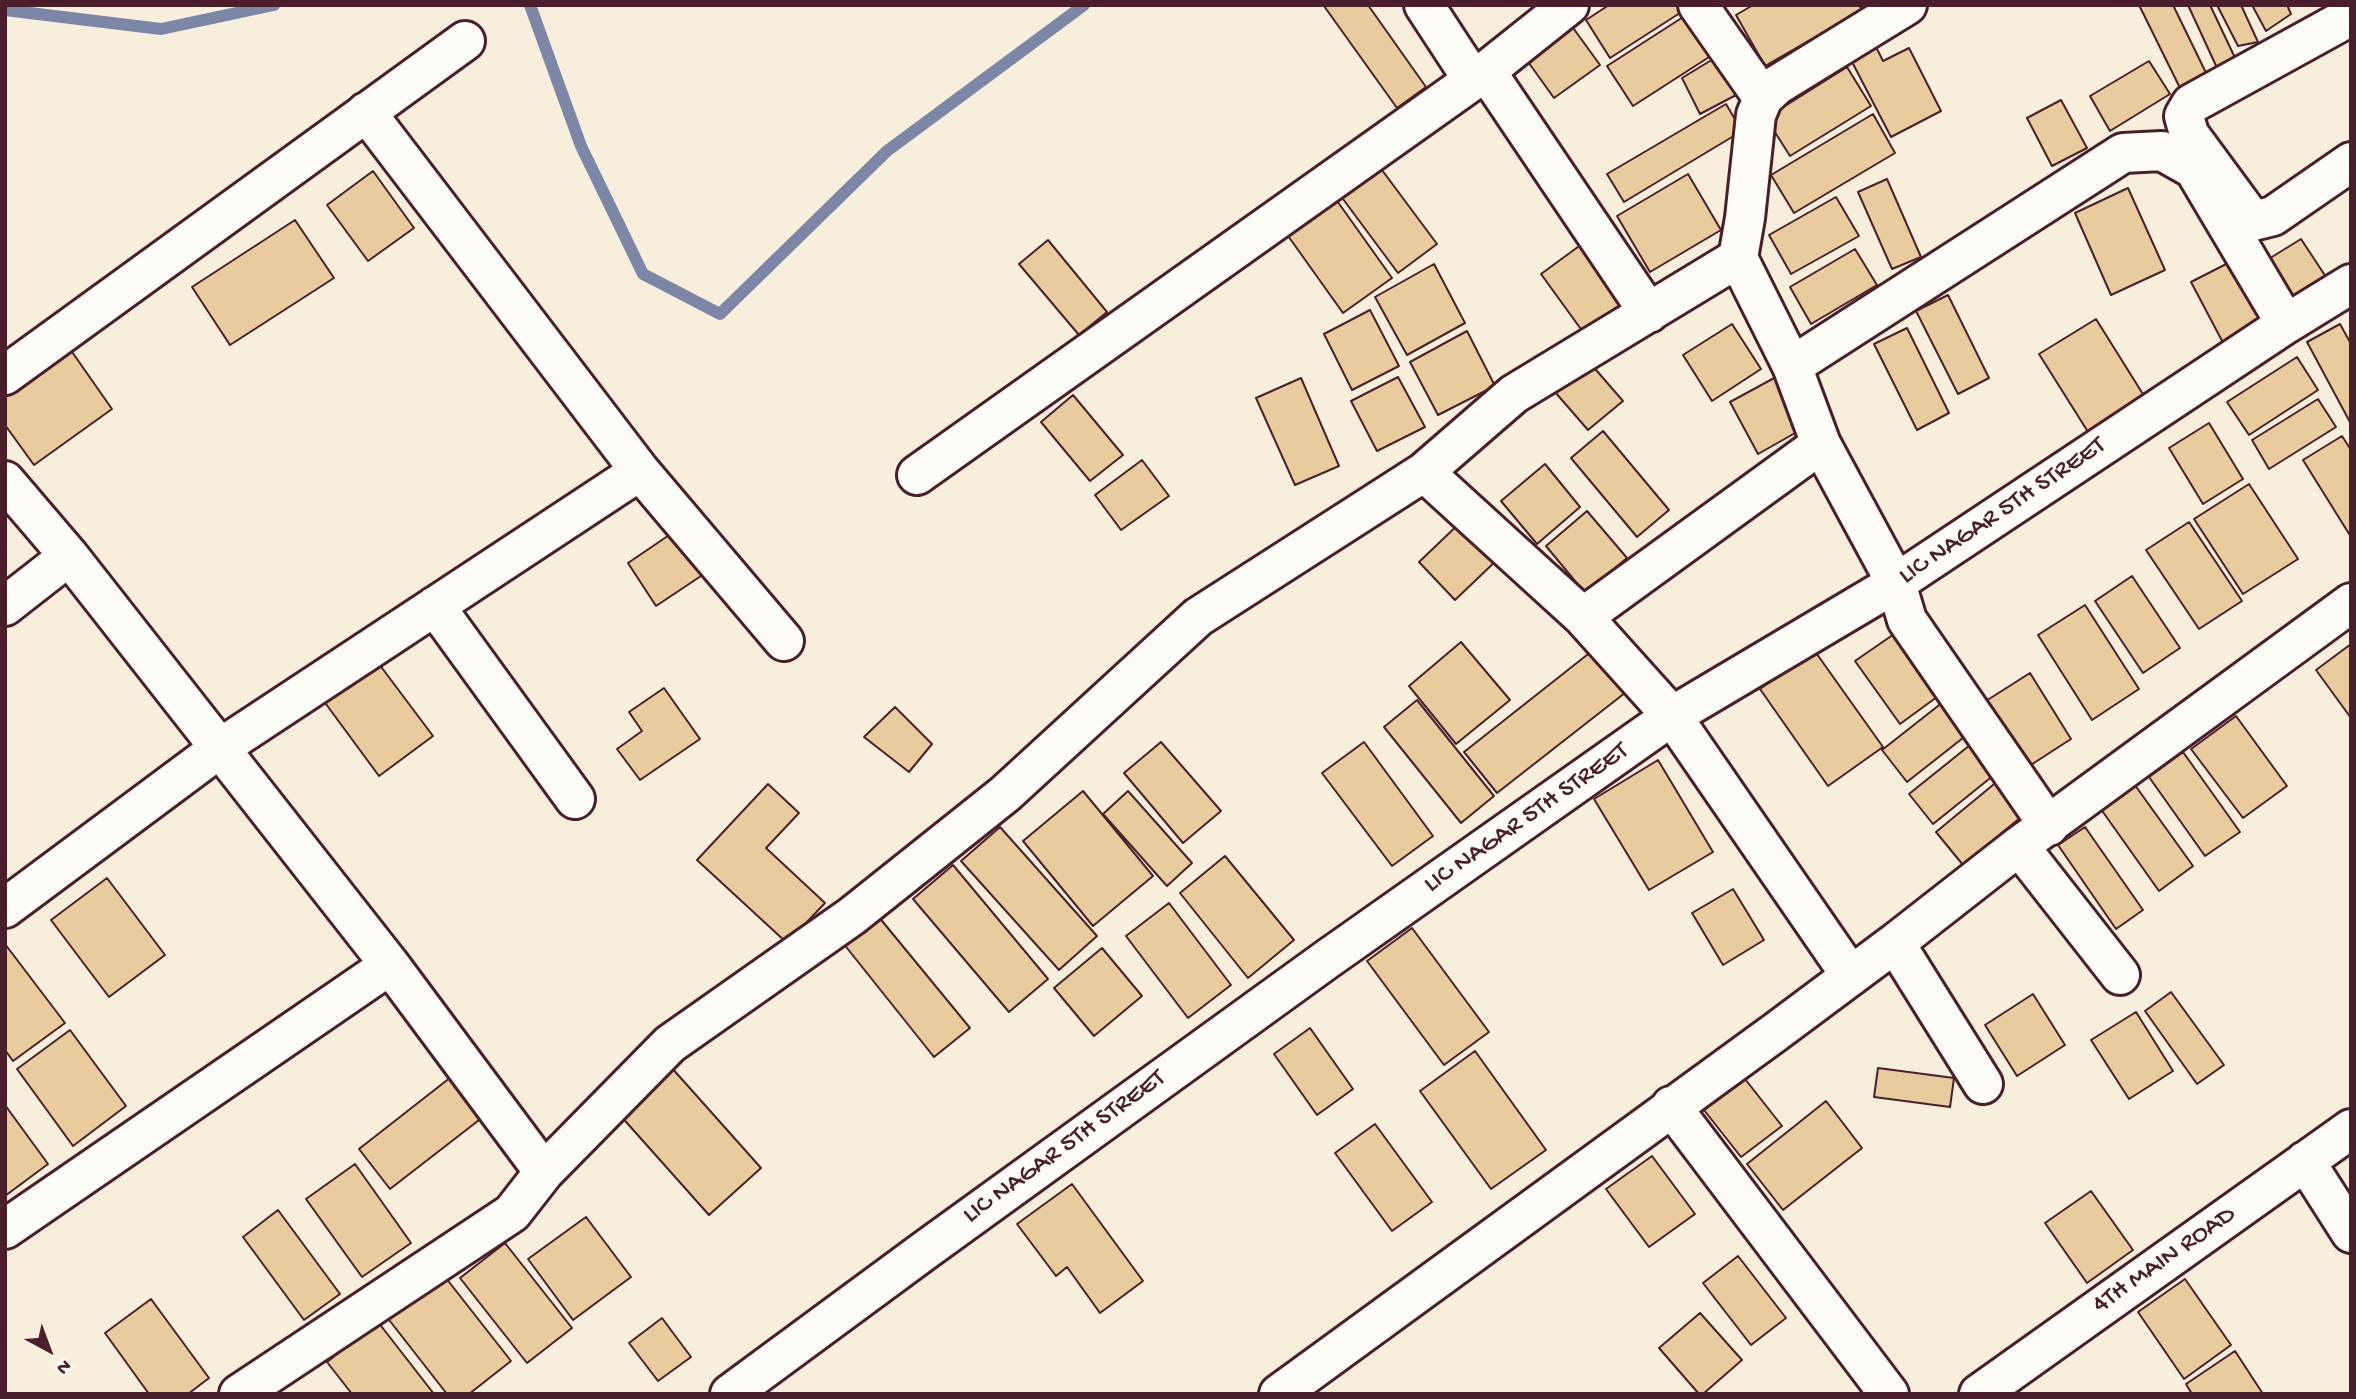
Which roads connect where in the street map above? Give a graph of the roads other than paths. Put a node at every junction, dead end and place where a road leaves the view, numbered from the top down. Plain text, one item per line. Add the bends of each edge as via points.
1 (1424, 5) edge
2 (1569, 5) edge
3 (1698, 5) edge
4 (1907, 5) edge
5 (2339, 5) edge
6 (2351, 16) edge
7 (465, 41) dead end
8 (1480, 75) junction
9 (1763, 98) junction
10 (2175, 101) dead end
11 (366, 111) junction
12 (2351, 162) edge
13 (1738, 258) junction
14 (2351, 284) edge
15 (1649, 313) junction
16 (2286, 324) junction
17 (1793, 366) junction
18 (5, 375) edge
19 (1821, 444) junction
20 (640, 471) junction
21 (1424, 472) junction
22 (917, 475) dead end
23 (5, 481) edge
24 (69, 556) junction
25 (1896, 583) junction
26 (2351, 603) edge
27 (5, 606) edge
28 (435, 607) junction
29 (1583, 617) junction
30 (783, 641) dead end
31 (1672, 716) junction
32 (220, 748) junction
33 (575, 799) dead end
34 (2034, 836) junction
35 (5, 908) edge
36 (1895, 943) junction
37 (390, 965) junction
38 (2120, 975) dead end
39 (1851, 976) junction
40 (1983, 1084) dead end
41 (1671, 1106) junction
42 (2351, 1129) edge
43 (2305, 1161) junction
44 (544, 1172) junction
45 (5, 1229) edge
46 (2351, 1233) edge
47 (239, 1394) edge
48 (730, 1394) edge
49 (1279, 1394) edge
50 (1889, 1394) edge
51 (1979, 1394) edge

1 - 8 street
2 - 8 street
3 - 9 street
4 - 9 street
5 - 10 street
6 - 12 street via 2191,104 2184,116 2189,134 2253,220 2273,216
7 - 11 street
8 - 15 street
8 - 22 street
9 - 13 street via 1756,114
11 - 18 street
11 - 20 street
13 - 15 street
13 - 17 street
14 - 16 street, LIC NAGAR 5TH STREET
15 - 21 street via 1514,394
16 - 17 street via 2194,169 2162,151 2123,153
16 - 25 street, LIC NAGAR 5TH STREET
17 - 19 street
19 - 25 street
19 - 29 street
20 - 28 street
20 - 30 street
21 - 29 street
21 - 44 street via 1198,617 1005,794 852,916 670,1044
23 - 24 street
24 - 27 street
24 - 32 street
25 - 31 street, LIC NAGAR 5TH STREET
25 - 34 street via 1907,620
26 - 34 street
28 - 32 street
28 - 33 street
29 - 31 street
31 - 39 street
31 - 48 street, LIC NAGAR 5TH STREET via 1270,1001
32 - 35 street
32 - 37 street
34 - 36 street
34 - 38 street
36 - 39 street
36 - 40 street
37 - 44 street
37 - 45 street
39 - 41 street
41 - 49 street
41 - 50 street
42 - 43 street, 4TH MAIN ROAD
43 - 46 street
43 - 51 street, 4TH MAIN ROAD
44 - 47 street via 512,1213

